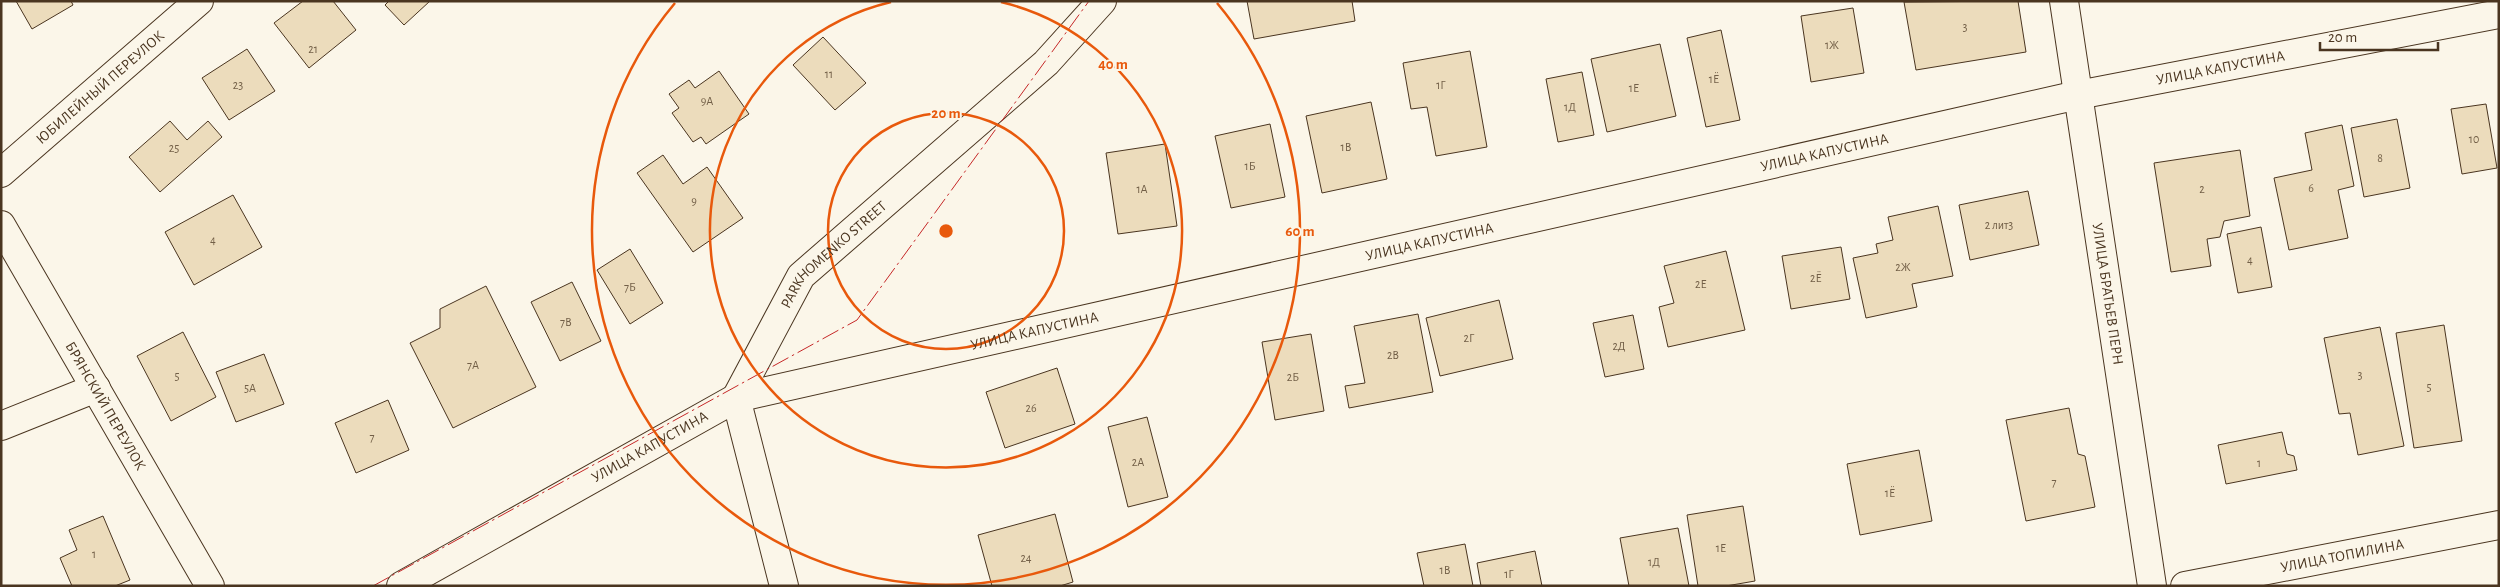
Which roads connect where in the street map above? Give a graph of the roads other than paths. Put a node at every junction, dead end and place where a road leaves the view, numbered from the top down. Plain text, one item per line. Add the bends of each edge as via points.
1 (199, 1) edge
2 (1102, 1) edge
3 (2064, 1) edge
4 (2499, 14) edge
5 (2078, 96) junction
6 (1, 173) edge
7 (1, 225) edge
8 (96, 388) junction
9 (736, 398) junction
10 (1, 426) edge
11 (2499, 525) edge
12 (210, 586) edge
13 (402, 586) edge
14 (784, 586) edge
15 (2152, 586) edge
16 (2185, 586) edge

1 - 6 street, ЮБИЛЕЙНЫЙ ПЕРЕУЛОК
2 - 9 street, PARKHOMENKO STREET via 1046,63 801,276
3 - 5 street, УЛИЦА БРАТЬЕВ ПЕРН
4 - 5 street, УЛИЦА КАПУСТИНА
5 - 9 street, УЛИЦА КАПУСТИНА
5 - 15 street, УЛИЦА БРАТЬЕВ ПЕРН
7 - 8 street, БРЯНСКИЙ ПЕРЕУЛОК
8 - 10 street
8 - 12 street, БРЯНСКИЙ ПЕРЕУЛОК
9 - 13 street, УЛИЦА КАПУСТИНА
9 - 14 street
11 - 16 street, УЛИЦА ТОПИЛИНА

